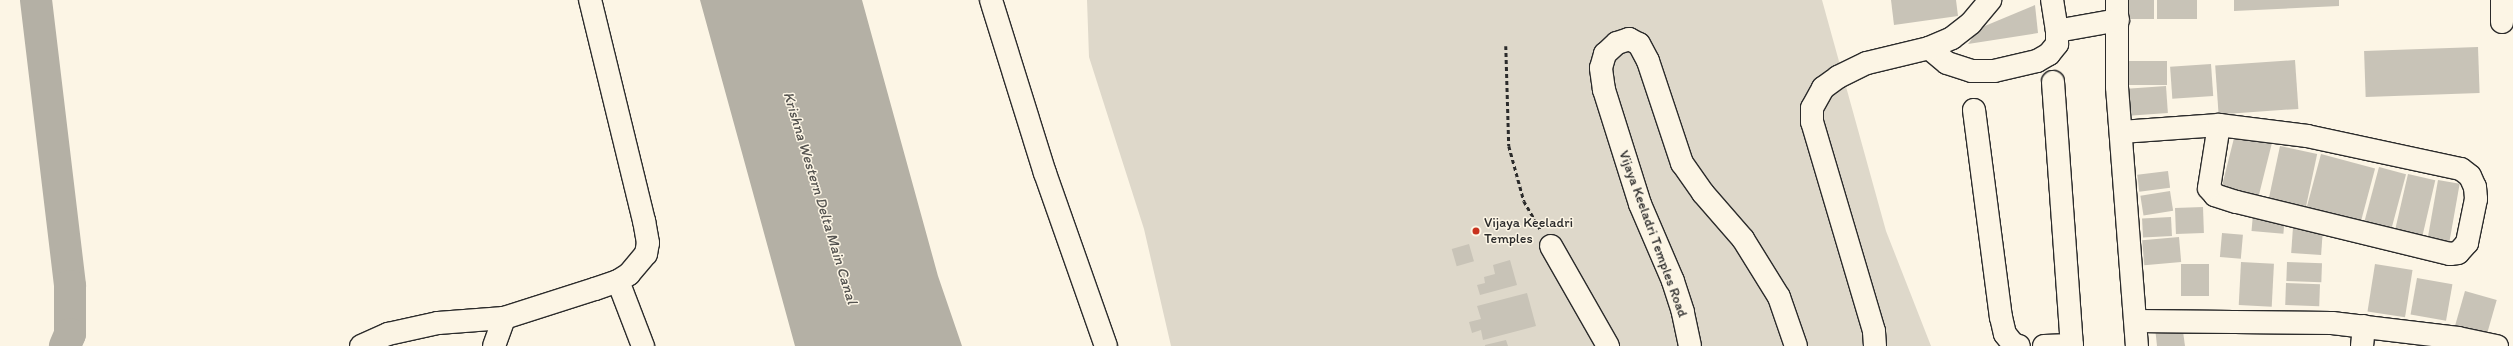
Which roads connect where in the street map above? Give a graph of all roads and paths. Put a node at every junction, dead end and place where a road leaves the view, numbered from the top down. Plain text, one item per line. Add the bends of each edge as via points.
1 (590, 0) edge
2 (992, 0) edge
3 (1990, 0) edge
4 (2052, 0) edge
5 (2502, 0) edge
6 (2117, 10) edge
7 (2502, 22) dead end
8 (2057, 30) junction
9 (1506, 46) dead end
10 (1930, 48) junction
11 (2053, 82) dead end
12 (1974, 110) dead end
13 (2219, 126) junction
14 (2121, 132) junction
15 (1551, 246) joint
16 (618, 281) junction
17 (504, 318) junction
18 (2136, 320) junction
19 (2363, 336) edge
20 (2457, 342) edge
21 (2072, 345) edge
22 (361, 346) edge
23 (494, 346) edge
24 (643, 346) edge
25 (1106, 346) edge
26 (1608, 346) edge
27 (1690, 346) edge
28 (1796, 346) edge
29 (1875, 346) edge
30 (2019, 346) edge
31 (2044, 346) edge
32 (2137, 346) edge
33 (2497, 346) edge

1 - 16 street via 648,244 646,254 639,264
2 - 25 street via 1045,173
3 - 10 street via 1971,23 1957,34
4 - 8 street
5 - 7 street
6 - 8 street
6 - 14 street via 2117,87
8 - 10 street via 2057,44 2049,54 2036,61 1994,71 1959,69 1947,64
9 - 15 path via 1510,146 1524,201
10 - 29 street via 1867,63 1838,77 1823,88 1812,108 1812,122 1874,331
11 - 21 street
12 - 30 street via 2001,318 2005,334 2013,344
13 - 13 street via 2307,136 2461,169 2470,176 2475,186 2476,199 2467,243 2458,253 2450,254 2236,202 2215,194 2209,188
13 - 14 street
14 - 18 street
15 - 26 street
16 - 17 street
16 - 24 street
17 - 22 street via 438,323 388,334
17 - 23 street
18 - 19 street via 2332,323
18 - 32 street
19 - 20 street
20 - 33 street
21 - 31 street
27 - 28 street, Vijaya Keeladri Temples Road via 1673,281 1640,204 1604,90 1601,68 1605,54 1617,42 1629,39 1639,44 1648,62 1682,163 1703,193 1743,239 1779,297

